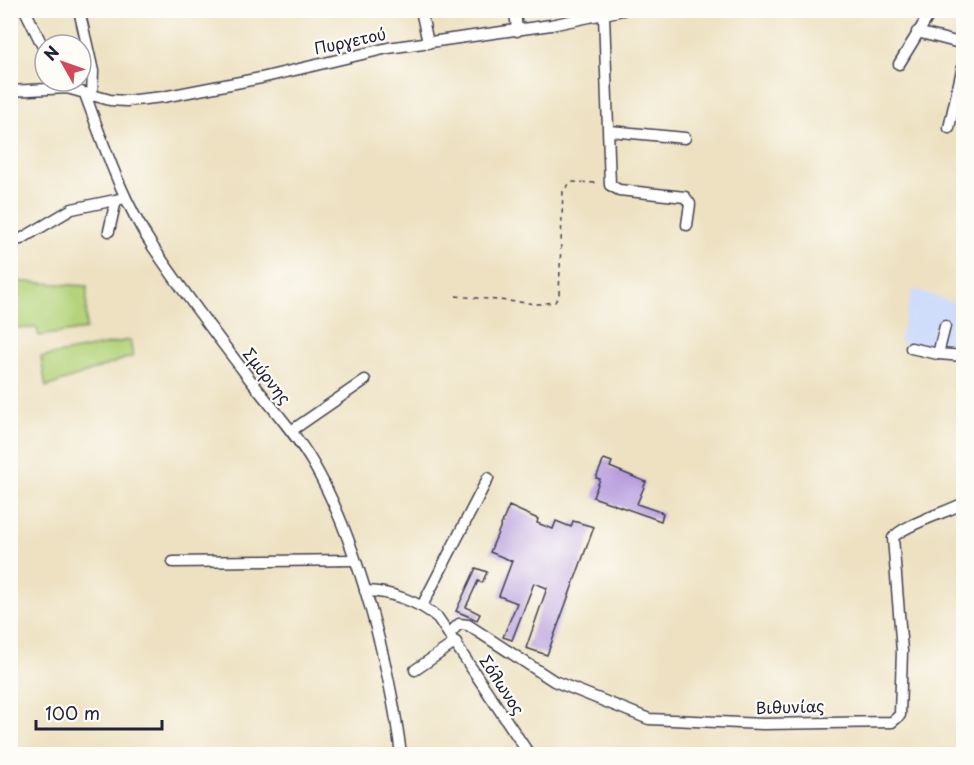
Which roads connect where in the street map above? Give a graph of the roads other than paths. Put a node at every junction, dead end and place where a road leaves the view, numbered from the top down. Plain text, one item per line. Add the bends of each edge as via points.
1 (25, 10) edge
2 (79, 10) edge
3 (421, 10) edge
4 (516, 10) edge
5 (932, 10) edge
6 (614, 12) edge
7 (517, 31) junction
8 (916, 32) junction
9 (36, 33) edge
10 (428, 43) junction
11 (963, 44) edge
12 (963, 61) edge
13 (899, 64) dead end
14 (33, 88) edge
15 (10, 91) edge
16 (84, 93) edge
17 (89, 95) junction
18 (949, 128) dead end
19 (610, 131) junction
20 (685, 138) dead end
21 (121, 199) junction
22 (687, 225) dead end
23 (109, 231) dead end
24 (21, 239) dead end
25 (945, 326) dead end
26 (911, 348) dead end
27 (938, 354) junction
28 (963, 356) edge
29 (365, 380) dead end
30 (291, 430) junction
31 (488, 478) dead end
32 (963, 503) edge
33 (355, 560) junction
34 (173, 562) dead end
35 (365, 591) junction
36 (422, 606) junction
37 (453, 638) junction
38 (415, 670) dead end
39 (401, 754) edge
40 (529, 754) edge

1 - 9 street
2 - 17 street via 93,71
3 - 10 street
4 - 7 street
5 - 8 street
6 - 7 street, Πυργετού
6 - 19 street
7 - 10 street, Πυργετού
8 - 11 street
8 - 13 street
10 - 17 street, Πυργετού via 352,55 163,97 126,101
12 - 18 street
14 - 15 street
16 - 17 street, Πυργετού
17 - 21 street, Σμύρνης
19 - 20 street
19 - 22 street via 612,188 685,197 690,204
21 - 23 street
21 - 24 street via 72,209
21 - 30 street, Σμύρνης via 172,274
25 - 27 street
26 - 27 street
27 - 28 street
29 - 30 street
30 - 33 street, Σμύρνης via 322,480
31 - 36 street
32 - 37 street, Βιθυνίας via 902,528 893,538 900,606 902,699 900,716 892,722 660,722 554,681 468,624 459,624
33 - 34 street
33 - 35 street, Σμύρνης
35 - 36 street
35 - 39 street, Σμύρνης via 391,693
36 - 37 street, Σόλωνος via 438,618
37 - 38 street
37 - 40 street, Σόλωνος

